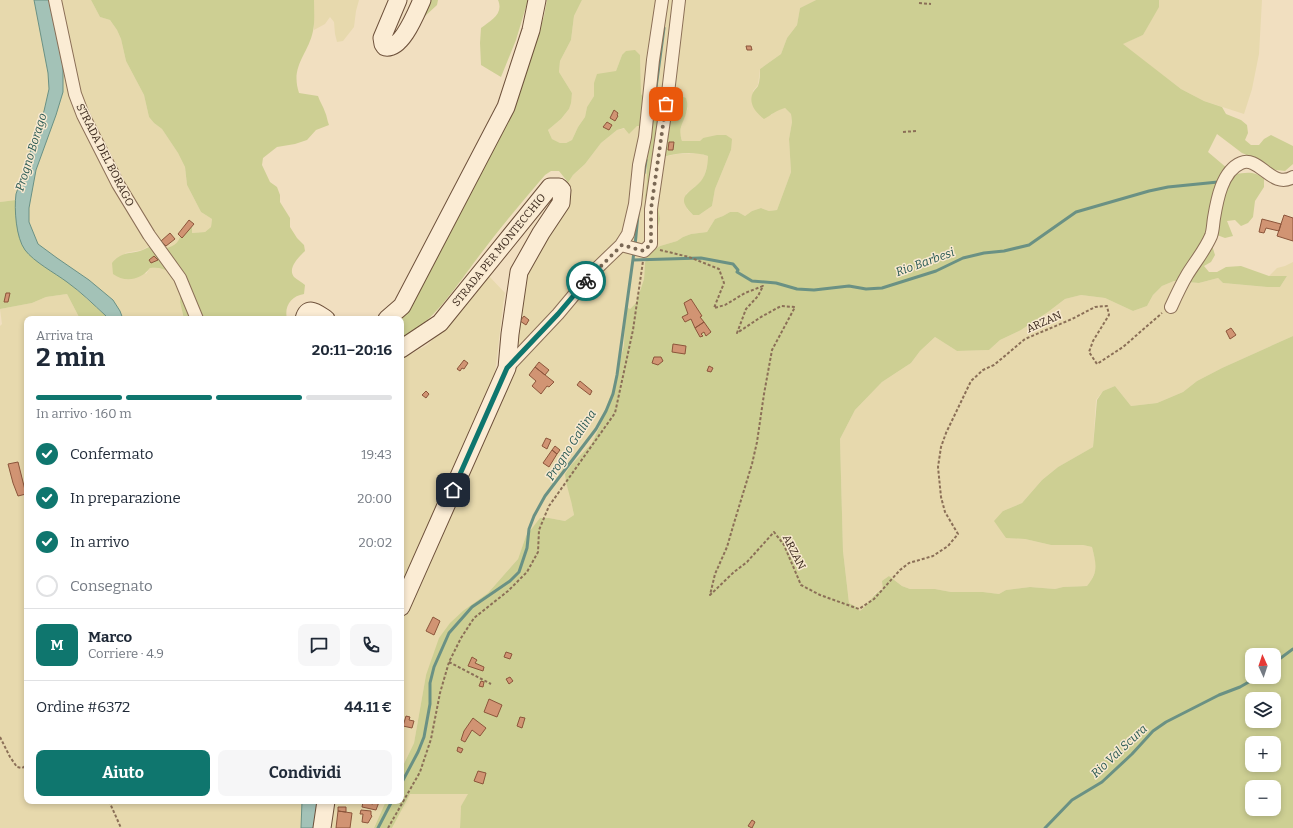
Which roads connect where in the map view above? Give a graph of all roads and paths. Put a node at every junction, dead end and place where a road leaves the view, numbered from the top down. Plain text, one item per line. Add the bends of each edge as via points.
1 (54, 0) edge
2 (398, 0) edge
3 (422, 0) edge
4 (537, 0) edge
5 (662, 0) edge
6 (679, 0) edge
7 (919, 3) dead end
8 (931, 4) dead end
9 (916, 131) dead end
10 (903, 132) dead end
11 (1293, 177) edge
12 (624, 246) junction
13 (647, 248) junction
14 (1172, 305) joint
15 (196, 316) edge
16 (305, 316) edge
17 (322, 316) edge
18 (390, 316) edge
19 (404, 347) edge
20 (507, 368) junction
21 (404, 600) edge
22 (449, 662) junction
23 (491, 684) dead end
24 (0, 737) edge
25 (24, 767) edge
26 (404, 800) edge
27 (110, 804) edge
28 (326, 804) edge
29 (402, 804) edge
30 (121, 828) edge
31 (322, 828) edge
32 (388, 828) edge

1 - 15 street, STRADA DEL BORAGO via 75,94 83,115 118,184 149,235 180,278
2 - 3 street via 382,38 385,48 395,46 405,34
4 - 18 street via 531,30 506,107 402,306
5 - 12 street via 635,204
6 - 13 street via 651,209 651,244
7 - 8 path
9 - 10 path
11 - 14 street via 1282,180 1272,177 1248,161 1234,168 1222,185 1212,235
12 - 13 street
12 - 20 street via 594,271
13 - 14 path, ARZAN via 689,257 719,269 724,283 714,308 726,306 745,293 763,286 746,309 737,333 781,306 795,307 772,350 752,464 710,595 747,562 774,532 784,545 801,585 859,609 874,599 909,563 933,556 948,546 958,534 945,512 938,467 946,433 971,381 1025,339 1095,306 1107,306 1109,315 1093,341 1090,352 1097,364 1123,347
13 - 22 path via 615,413 549,506 539,530 538,552 527,572 474,618
16 - 17 street via 309,311
19 - 20 street, STRADA PER MONTECCHIO via 440,323 550,187 559,187 562,190 561,203 541,232 519,272
20 - 21 street
22 - 23 path
22 - 26 path via 420,772
24 - 25 path via 17,767
27 - 30 path
28 - 31 street
29 - 32 path

